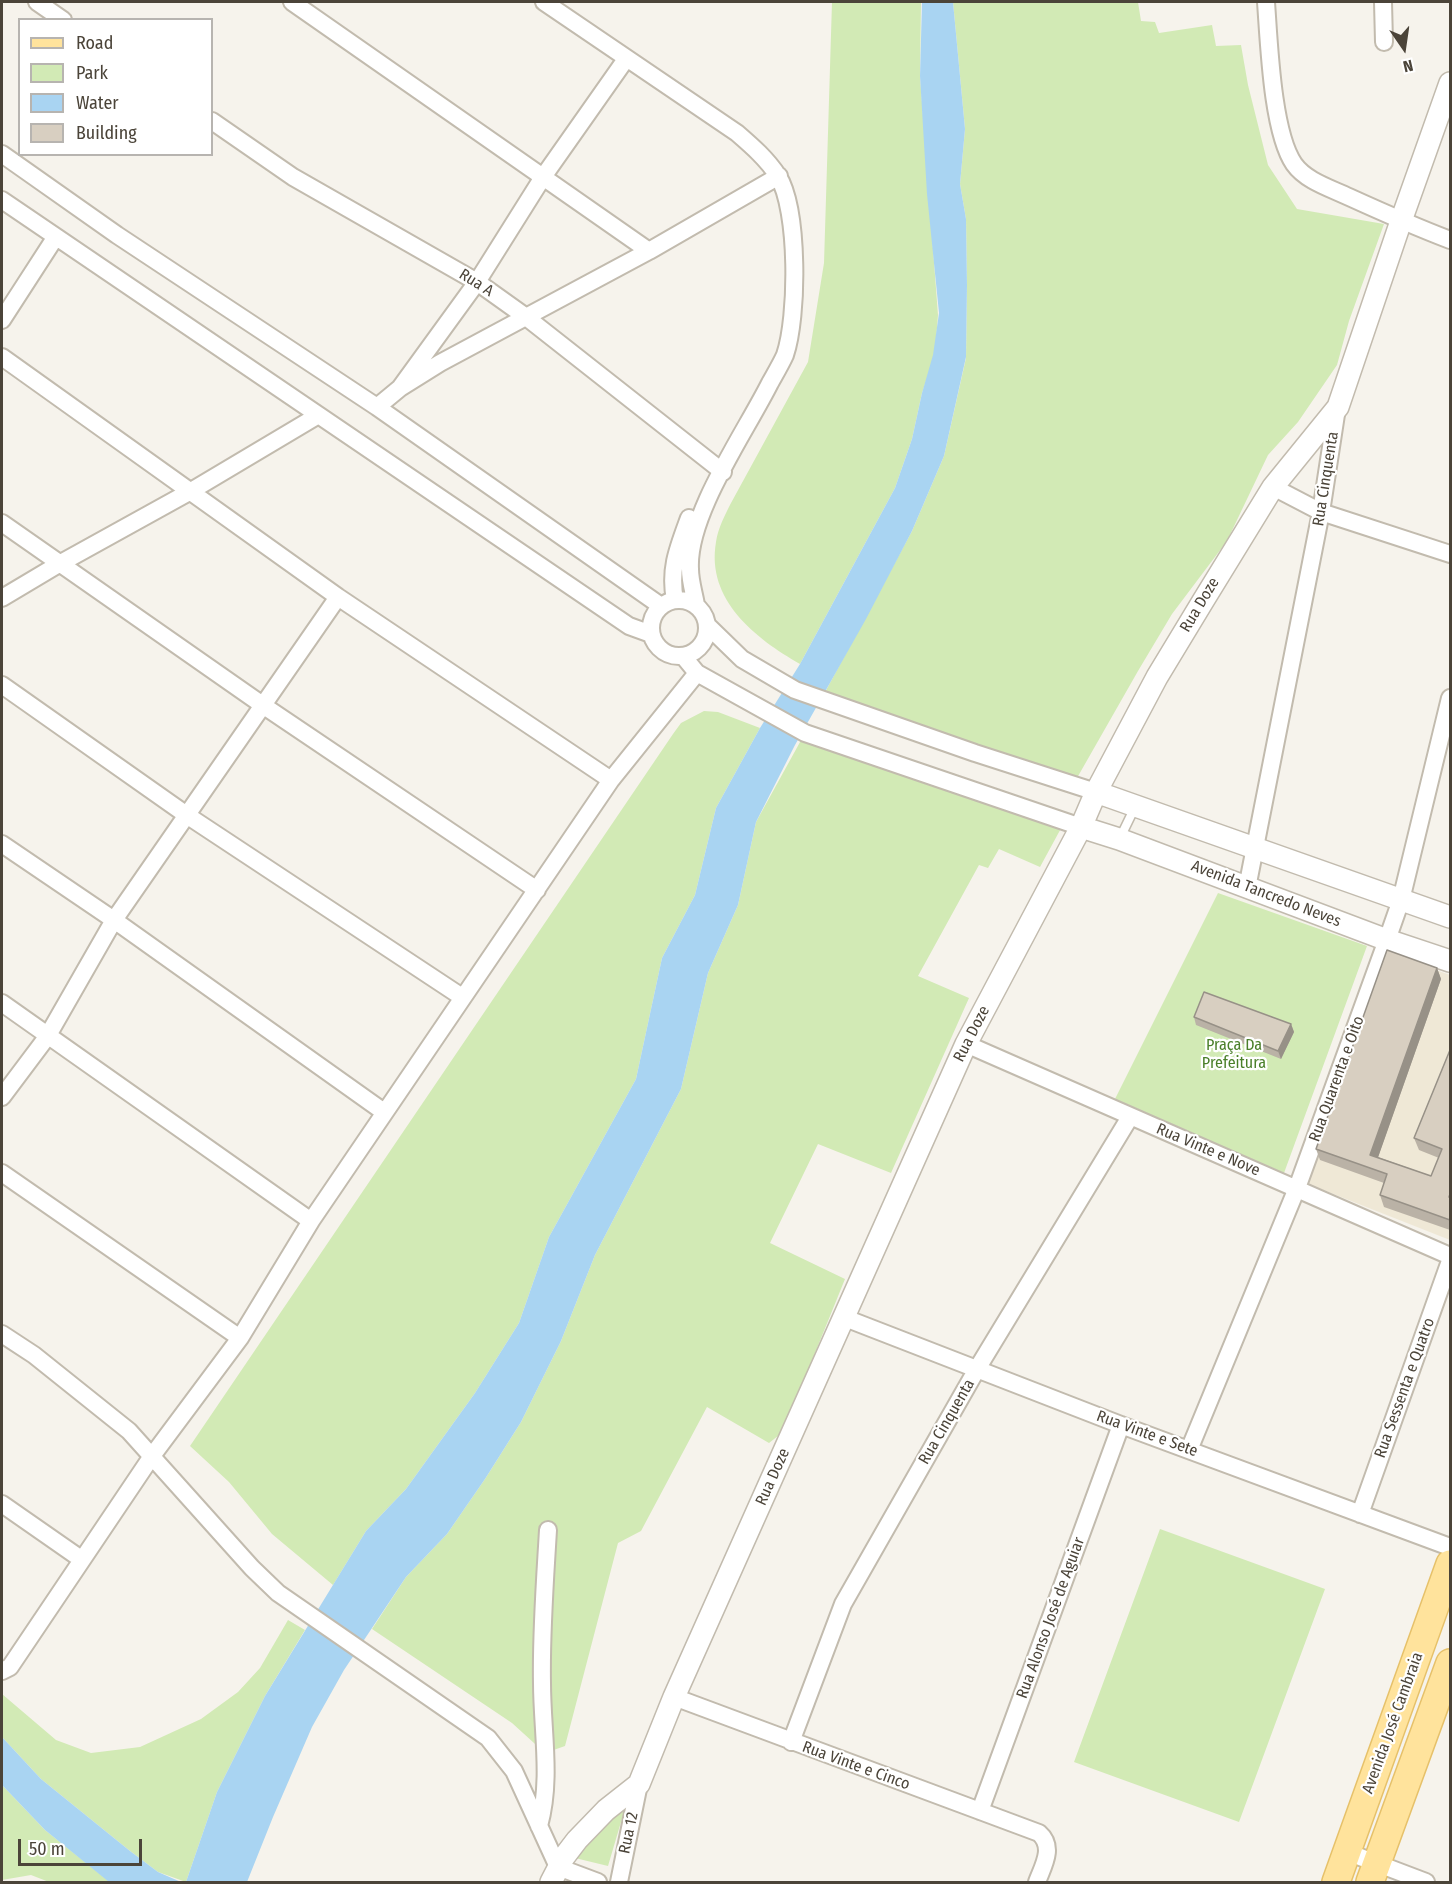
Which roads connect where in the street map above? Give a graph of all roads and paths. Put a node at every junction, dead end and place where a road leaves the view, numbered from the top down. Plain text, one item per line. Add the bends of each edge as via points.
1 (37, 2) edge
2 (292, 2) edge
3 (544, 2) edge
4 (1266, 2) edge
5 (1383, 2) edge
6 (60, 18) edge
7 (1384, 42) dead end
8 (626, 59) junction
9 (1450, 83) edge
10 (213, 123) edge
11 (2, 154) edge
12 (779, 176) junction
13 (543, 177) junction
14 (2, 200) edge
15 (1401, 221) junction
16 (55, 238) junction
17 (1450, 240) edge
18 (650, 251) junction
19 (477, 282) junction
20 (526, 317) junction
21 (2, 320) edge
22 (2, 357) edge
23 (400, 388) junction
24 (377, 407) junction
25 (1338, 407) junction
26 (318, 416) junction
27 (719, 470) junction
28 (1273, 487) junction
29 (191, 491) junction
30 (1321, 512) junction
31 (2, 523) edge
32 (1450, 554) edge
33 (59, 564) junction
34 (338, 597) junction
35 (2, 598) edge
36 (668, 603) junction
37 (696, 605) junction
38 (707, 625) junction
39 (651, 634) junction
40 (682, 656) junction
41 (697, 673) junction
42 (2, 685) edge
43 (1450, 698) edge
44 (264, 706) junction
45 (610, 780) junction
46 (1096, 792) junction
47 (1135, 806) junction
48 (188, 816) junction
49 (1081, 827) junction
50 (1119, 839) junction
51 (2, 844) edge
52 (1256, 849) junction
53 (1247, 888) junction
54 (537, 890) junction
55 (1401, 900) junction
56 (1450, 917) edge
57 (114, 920) junction
58 (1387, 940) junction
59 (1450, 961) edge
60 (462, 997) junction
61 (2, 1003) edge
62 (47, 1036) junction
63 (966, 1044) junction
64 (2, 1097) edge
65 (384, 1112) junction
66 (1130, 1117) junction
67 (2, 1173) edge
68 (1297, 1188) junction
69 (311, 1221) junction
70 (1450, 1256) edge
71 (1450, 1262) edge
72 (844, 1318) junction
73 (2, 1334) edge
74 (240, 1338) junction
75 (977, 1369) junction
76 (1121, 1425) junction
77 (1189, 1450) junction
78 (152, 1456) junction
79 (2, 1504) edge
80 (1360, 1514) junction
81 (548, 1530) dead end
82 (1450, 1547) edge
83 (81, 1559) junction
84 (1450, 1564) edge
85 (1450, 1662) edge
86 (2, 1671) edge
87 (674, 1697) junction
88 (791, 1742) junction
89 (639, 1784) junction
90 (980, 1811) junction
91 (539, 1826) junction
92 (1347, 1852) junction
93 (1374, 1873) edge
94 (554, 1875) edge
95 (598, 1882) edge
96 (619, 1882) edge
97 (1036, 1882) edge
98 (1336, 1882) edge
99 (1426, 1882) edge

1 - 6 street
2 - 13 street
3 - 8 street
4 - 15 street via 1274,86 1283,137 1292,159 1309,178
5 - 7 street
8 - 12 street via 737,133
8 - 13 street
9 - 15 street, Rua Cinquenta
10 - 19 street, Rua A via 293,177
11 - 24 street
12 - 18 street
12 - 27 street via 787,196 795,246 794,304 785,354 735,448
13 - 18 street
13 - 19 street
14 - 16 street
15 - 17 street
15 - 25 street, Rua Cinquenta
16 - 21 street
16 - 26 street
18 - 20 street
19 - 20 street, Rua A
19 - 23 street
20 - 23 street
20 - 27 street, Rua A
22 - 29 street
23 - 24 street
24 - 36 street
25 - 28 street, Rua Doze
25 - 30 street, Rua Cinquenta
26 - 29 street
26 - 39 street via 629,626
27 - 36 street via 692,511 678,550
27 - 37 street via 693,534 690,569
28 - 30 street
28 - 46 street, Rua Doze via 1157,677
29 - 33 street
29 - 34 street
30 - 32 street
30 - 52 street, Rua Cinquenta
31 - 33 street
33 - 35 street
33 - 44 street
34 - 44 street
34 - 45 street
36 - 37 street via 682,600
36 - 39 street via 652,619
37 - 38 street
38 - 40 street via 707,634 698,649
38 - 46 street via 742,659 795,690
39 - 40 street via 666,653
40 - 41 street
41 - 45 street
41 - 49 street via 805,733
42 - 48 street
43 - 55 street, Rua Quarenta e Oito
44 - 48 street
44 - 54 street
45 - 54 street
46 - 47 street
46 - 49 street, Rua Doze
47 - 50 lane
47 - 52 street
48 - 57 street
48 - 60 street
49 - 50 street, Avenida Tancredo Neves
49 - 63 street, Rua Doze
50 - 53 street, Avenida Tancredo Neves
51 - 57 street
52 - 53 street, Rua Cinquenta
52 - 55 street
53 - 58 street, Avenida Tancredo Neves
54 - 60 street
55 - 56 street
55 - 58 street, Rua Quarenta e Oito
57 - 62 street
57 - 65 street
58 - 59 street, Avenida Tancredo Neves
58 - 68 street, Rua Quarenta e Oito
60 - 65 street
61 - 62 street
62 - 64 street
62 - 69 street
63 - 66 street, Rua Vinte e Nove
63 - 72 street, Rua Doze
65 - 69 street
66 - 68 street, Rua Vinte e Nove
66 - 75 street, Rua Cinquenta
67 - 74 street
68 - 70 street, Rua Vinte e Nove
68 - 77 street, Rua Quarenta e Oito
69 - 74 street
71 - 80 street, Rua Sessenta e Quatro
72 - 75 street, Rua Vinte e Sete
72 - 87 street, Rua Doze
73 - 78 street via 34,1354 129,1431
74 - 78 street
75 - 76 street, Rua Vinte e Sete
75 - 88 street, Rua Cinquenta via 843,1604
76 - 77 street, Rua Vinte e Sete
76 - 90 street, Rua Alonso José de Aguiar
77 - 80 street, Rua Vinte e Sete
78 - 83 street
78 - 91 street via 278,1593 488,1738 514,1771
79 - 83 street
80 - 82 street, Rua Vinte e Sete
81 - 91 street via 541,1660 545,1792
83 - 86 street via 10,1667
84 - 92 main road, Avenida José Cambraia
85 - 93 main road, Avenida José Cambraia
87 - 88 street, Rua Vinte e Cinco
87 - 89 street, Rua Doze
88 - 90 street, Rua Vinte e Cinco
89 - 94 street via 577,1840
89 - 96 street, Rua 12
90 - 97 street, Rua Vinte e Cinco via 1044,1837 1046,1859
91 - 94 street
92 - 93 street
92 - 98 main road, Avenida José Cambraia
93 - 99 street
94 - 95 street

